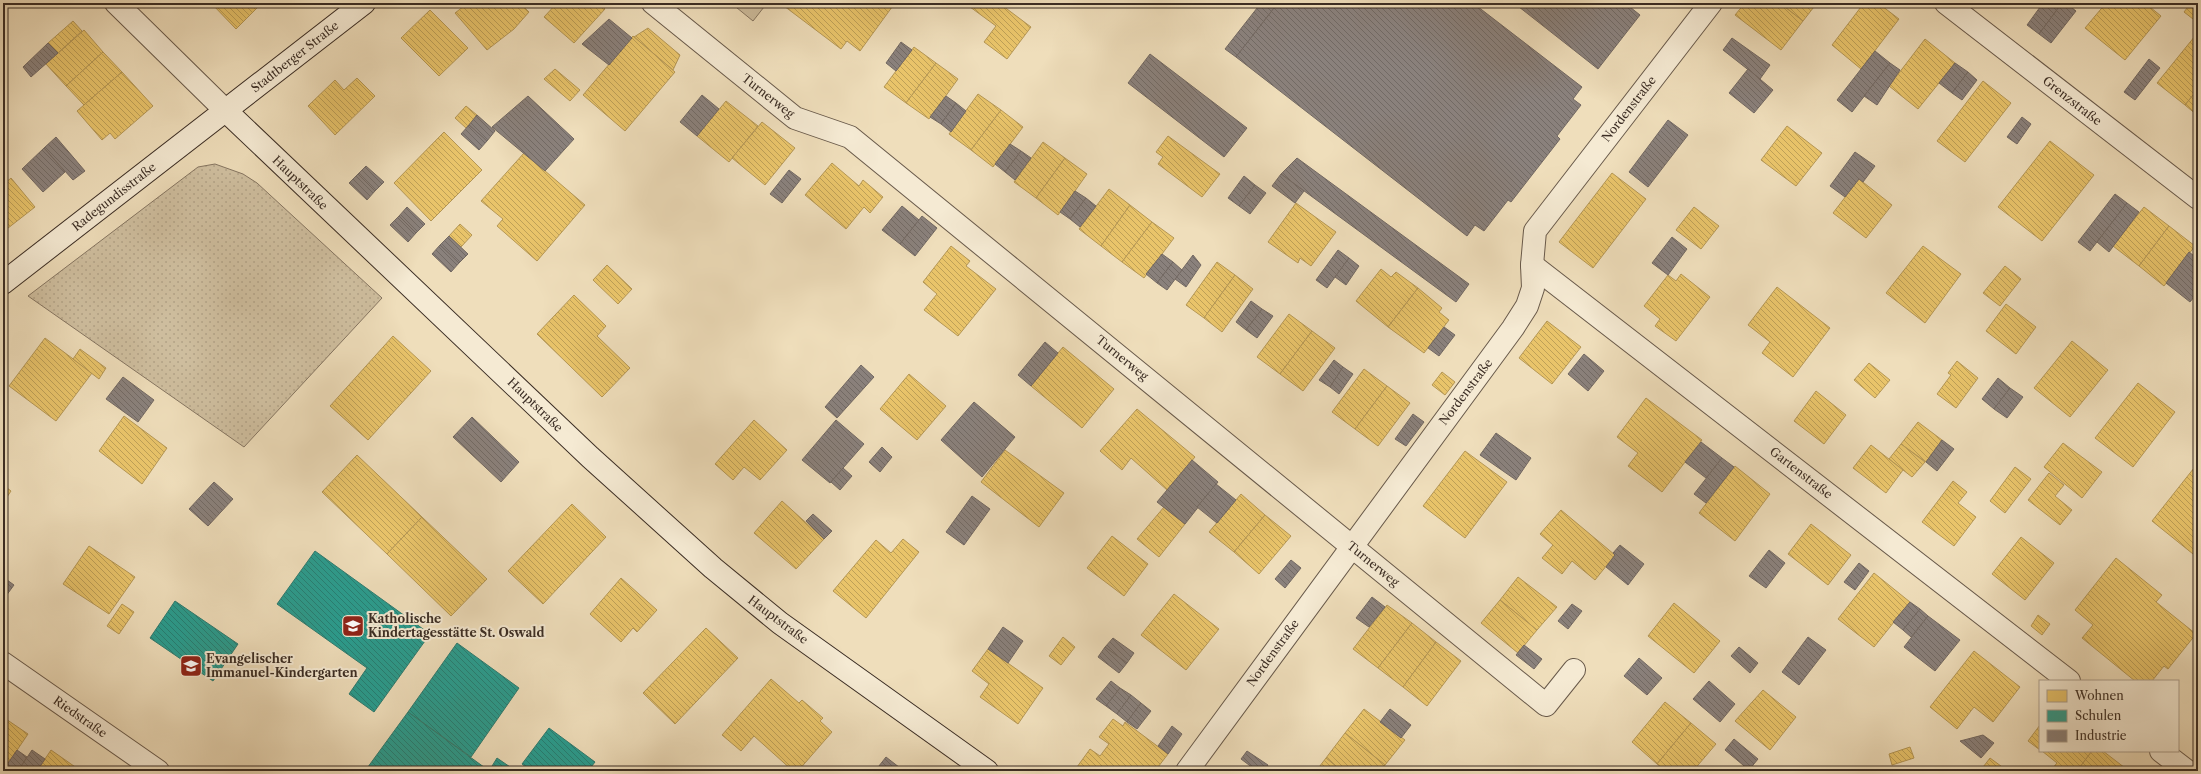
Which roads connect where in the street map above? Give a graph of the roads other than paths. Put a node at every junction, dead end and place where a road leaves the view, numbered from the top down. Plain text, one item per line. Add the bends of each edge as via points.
1 (116, 3) edge
2 (364, 3) edge
3 (653, 3) edge
4 (1711, 3) edge
5 (1946, 3) edge
6 (226, 111) junction
7 (2198, 198) edge
8 (1532, 265) junction
9 (3, 283) edge
10 (1351, 546) junction
11 (3, 663) edge
12 (1574, 670) dead end
13 (2069, 680) edge
14 (2162, 752) edge
15 (158, 771) edge
16 (986, 771) edge
17 (1187, 771) edge
18 (2187, 771) edge

1 - 6 street, Hauptstraße
2 - 6 street, Stadtberger Straße
3 - 10 street, Turnerweg via 795,118 850,137
4 - 8 street, Nordenstraße via 1535,231
5 - 7 street, Grenzstraße
6 - 9 street, Radegundisstraße
6 - 16 street, Hauptstraße via 590,457 713,568 780,623
8 - 10 street, Nordenstraße via 1533,288 1527,306
8 - 13 street, Gartenstraße
10 - 12 street, Turnerweg via 1546,705
10 - 17 street, Nordenstraße
11 - 15 street, Riedstraße
14 - 18 street

